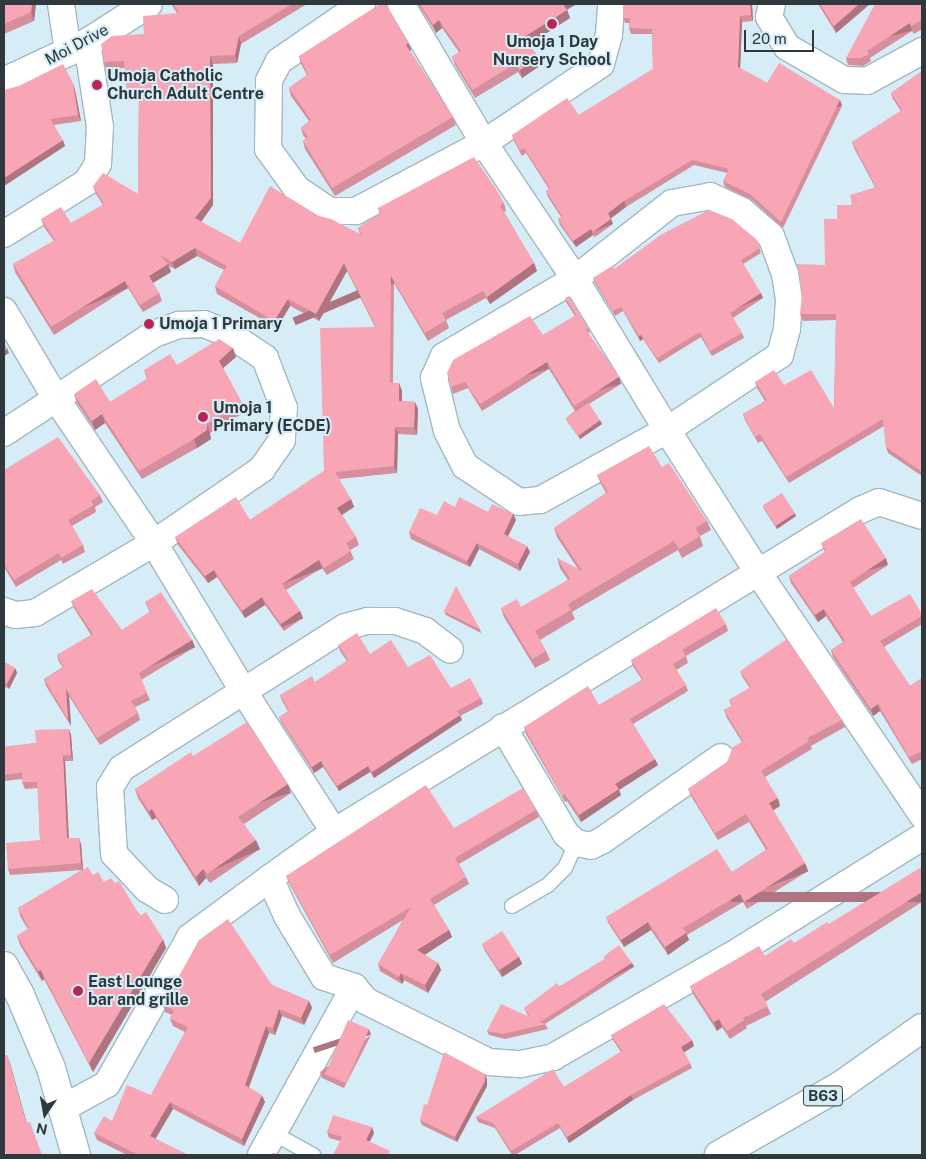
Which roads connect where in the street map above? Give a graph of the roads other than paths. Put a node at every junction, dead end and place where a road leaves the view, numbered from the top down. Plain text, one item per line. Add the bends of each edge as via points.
1 (61, 4) edge
2 (148, 4) edge
3 (362, 4) edge
4 (401, 4) edge
5 (611, 4) edge
6 (772, 4) edge
7 (78, 47) junction
8 (922, 51) edge
9 (4, 82) edge
10 (484, 143) junction
11 (4, 234) edge
12 (575, 279) junction
13 (4, 311) edge
14 (55, 397) junction
15 (666, 430) junction
16 (4, 432) edge
17 (922, 516) edge
18 (154, 543) junction
19 (757, 571) junction
20 (4, 611) edge
21 (450, 650) dead end
22 (242, 689) junction
23 (503, 727) junction
24 (721, 756) dead end
25 (922, 816) edge
26 (334, 832) junction
27 (922, 837) edge
28 (576, 843) junction
29 (270, 878) junction
30 (164, 900) dead end
31 (512, 906) dead end
32 (4, 966) edge
33 (354, 987) junction
34 (922, 1028) edge
35 (63, 1108) junction
36 (267, 1144) edge
37 (76, 1155) edge
38 (313, 1155) edge
39 (719, 1155) edge

1 - 7 street
2 - 7 main road, Moi Drive
3 - 10 street via 279,61 269,81 268,149 297,189 330,211 356,211
4 - 10 street
5 - 10 street via 609,35 601,64
6 - 8 street via 769,17 787,47 844,80 867,82
7 - 9 main road, Moi Drive
7 - 11 street via 100,127 98,164 87,182
10 - 12 street
12 - 15 street
12 - 15 street via 672,204 710,196 742,211 771,236 785,274 790,300 780,356
12 - 15 street via 444,356 434,378 447,432 465,466 519,502 540,500
13 - 14 street
14 - 16 street
14 - 18 street
14 - 18 street via 154,334 179,325 204,324 229,334 264,358 284,408 282,440 262,468
15 - 19 street
17 - 19 street via 879,502
18 - 20 street via 35,613 15,615
18 - 22 street
19 - 23 street
19 - 25 street
21 - 22 street via 425,631 396,621 368,620 345,627
22 - 26 street
22 - 30 street via 122,768 110,787 114,854 147,889
23 - 26 street
23 - 28 street via 566,834
24 - 28 street via 603,840 591,846
26 - 29 street
27 - 33 street via 742,949 553,1057 521,1064 489,1062 366,1001
28 - 31 lane via 566,868 548,885
29 - 33 street via 287,916 324,977
29 - 35 street via 190,937 107,1084
32 - 35 main road via 51,1068
33 - 36 street
34 - 39 main road, B63 via 840,1086
35 - 37 main road
36 - 38 lane

